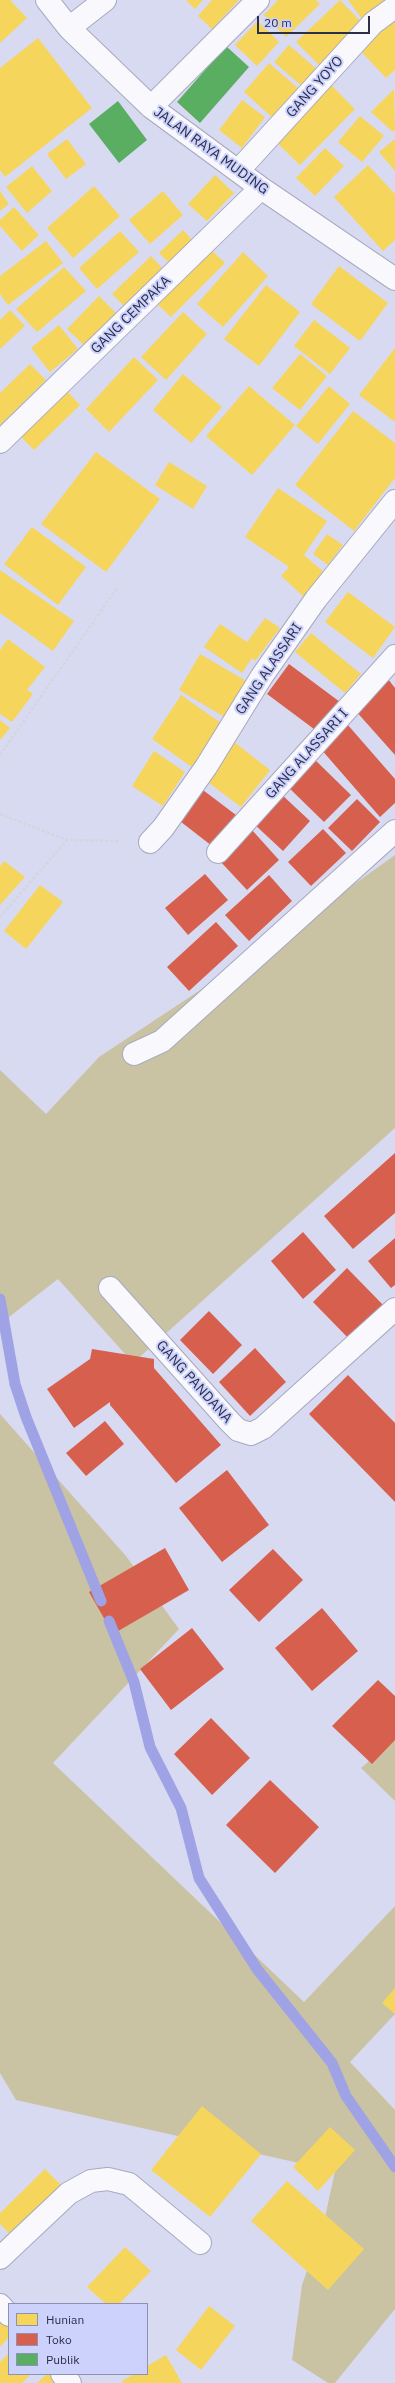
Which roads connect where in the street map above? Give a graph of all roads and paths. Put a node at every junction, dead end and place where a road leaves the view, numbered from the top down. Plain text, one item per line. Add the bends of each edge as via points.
1 (47, 0) edge
2 (104, 0) edge
3 (258, 0) edge
4 (395, 7) edge
5 (69, 28) junction
6 (151, 107) junction
7 (238, 171) junction
8 (261, 188) junction
9 (395, 279) edge
10 (0, 442) edge
11 (395, 501) edge
12 (117, 588) dead end
13 (395, 656) edge
14 (0, 755) edge
15 (0, 814) edge
16 (395, 831) edge
17 (66, 840) junction
18 (150, 842) joint
19 (218, 852) dead end
20 (0, 918) edge
21 (134, 1054) dead end
22 (110, 1288) dead end
23 (395, 1309) edge
24 (200, 2243) dead end
25 (0, 2258) edge
26 (0, 2305) edge
27 (8, 2314) edge
28 (63, 2375) edge
29 (70, 2383) edge

1 - 5 street, JALAN RAYA MUDING
2 - 5 street
3 - 6 street
4 - 7 street, GANG YOYO via 373,23
5 - 6 street, JALAN RAYA MUDING
6 - 7 street, JALAN RAYA MUDING
7 - 8 street, JALAN RAYA MUDING
8 - 9 street, JALAN RAYA MUDING
8 - 10 street, GANG CEMPAKA
11 - 18 street, GANG ALASSARI via 316,600 262,676 206,767 163,828
12 - 14 path
13 - 19 street, GANG ALASSARI I
15 - 17 path
16 - 21 street via 162,1041
17 - 18 path
17 - 20 path
22 - 23 street, GANG PANDANA via 229,1421 238,1430 251,1434 263,1428
24 - 25 street via 129,2184 108,2179 91,2182 69,2194
26 - 27 street
28 - 29 street

